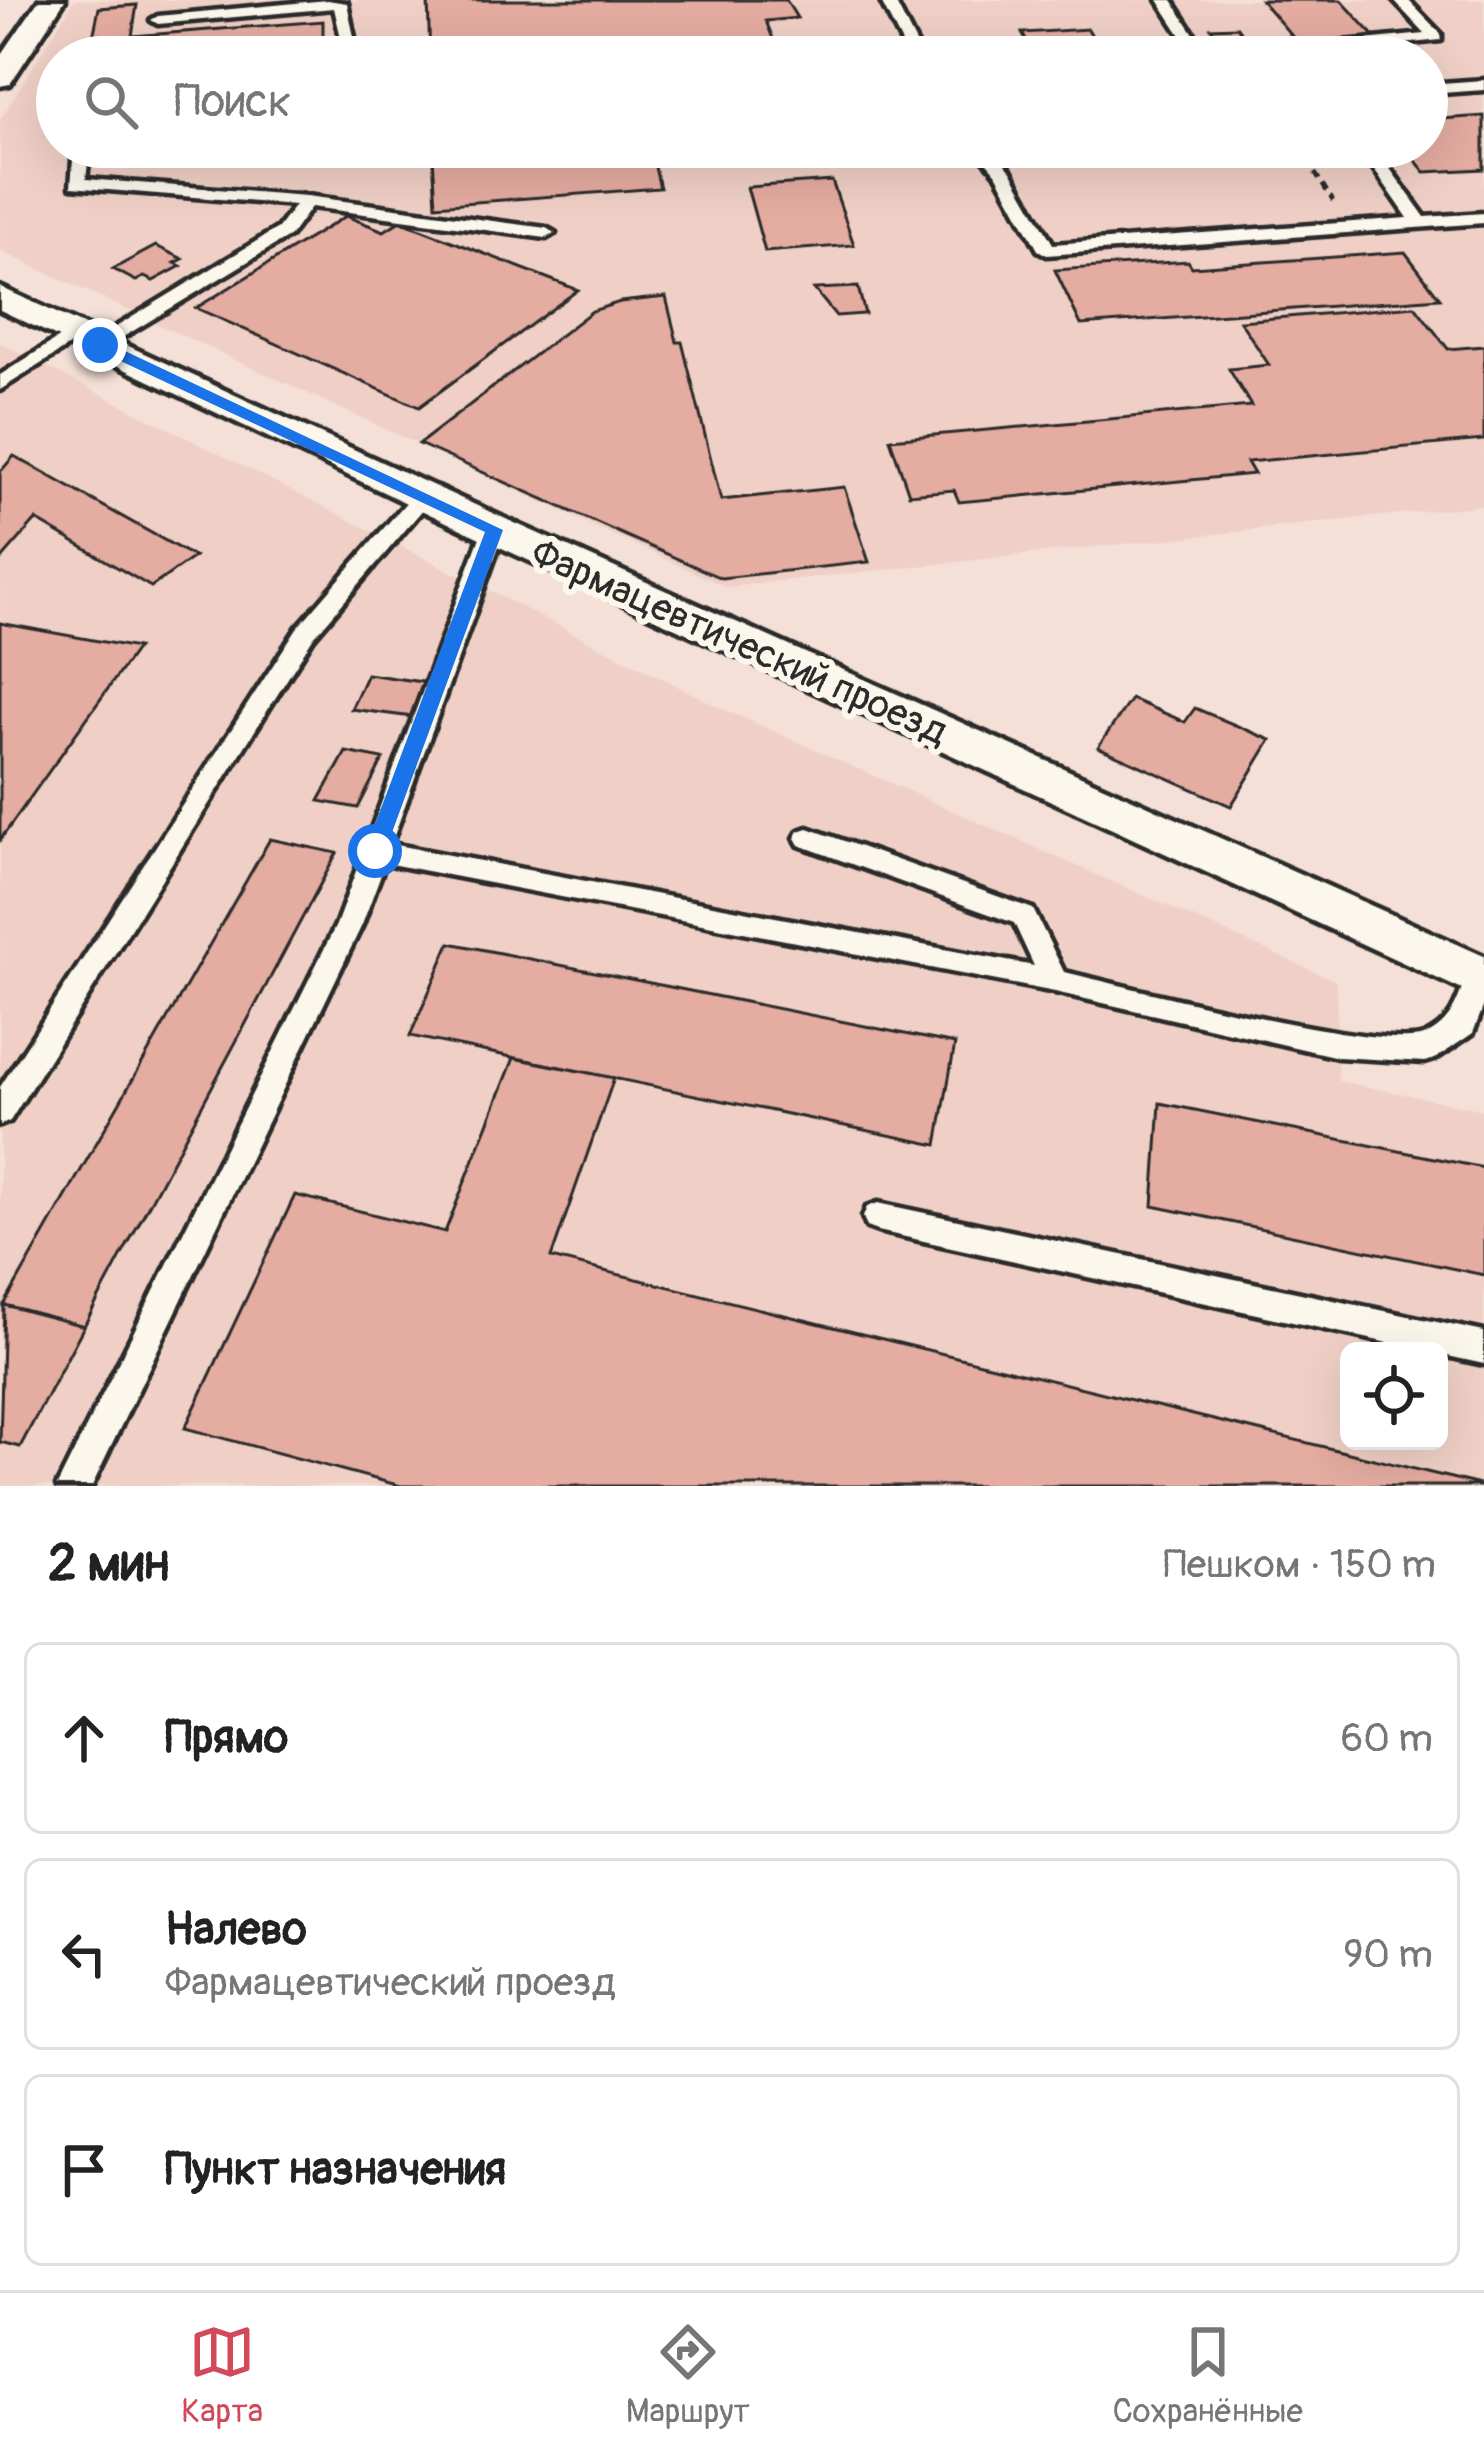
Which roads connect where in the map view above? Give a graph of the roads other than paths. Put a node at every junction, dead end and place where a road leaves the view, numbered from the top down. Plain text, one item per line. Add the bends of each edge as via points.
1 (52, 0) edge
2 (887, 0) edge
3 (1165, 0) edge
4 (1400, 0) edge
5 (158, 20) dead end
6 (348, 36) edge
7 (905, 36) edge
8 (1188, 36) edge
9 (1435, 36) edge
10 (0, 78) edge
11 (1484, 85) edge
12 (1448, 88) edge
13 (79, 168) edge
14 (1000, 168) edge
15 (1381, 168) edge
16 (307, 201) junction
17 (1484, 218) edge
18 (1420, 223) junction
19 (546, 233) dead end
20 (0, 297) edge
21 (88, 339) junction
22 (0, 384) edge
23 (422, 496) junction
24 (494, 530) junction
25 (808, 838) dead end
26 (375, 851) junction
27 (1482, 978) edge
28 (1055, 981) junction
29 (0, 1112) edge
30 (878, 1217) dead end
31 (1484, 1348) edge
32 (74, 1486) edge

1 - 10 street
2 - 7 lane
3 - 8 lane
4 - 9 lane
5 - 6 lane via 340,3
11 - 12 lane
13 - 16 lane via 77,183
14 - 18 lane via 1047,250
15 - 18 lane
16 - 19 lane
16 - 21 lane via 284,232
17 - 18 lane
20 - 21 street, Фармацевтический проезд
21 - 22 lane
21 - 23 street, Фармацевтический проезд
23 - 24 street, Фармацевтический проезд
23 - 29 lane via 305,633
24 - 26 lane
24 - 27 street, Фармацевтический проезд
25 - 28 lane via 1024,916
26 - 28 lane
26 - 32 lane via 349,925
27 - 28 lane via 1463,1024 1425,1050 1338,1045
30 - 31 lane

